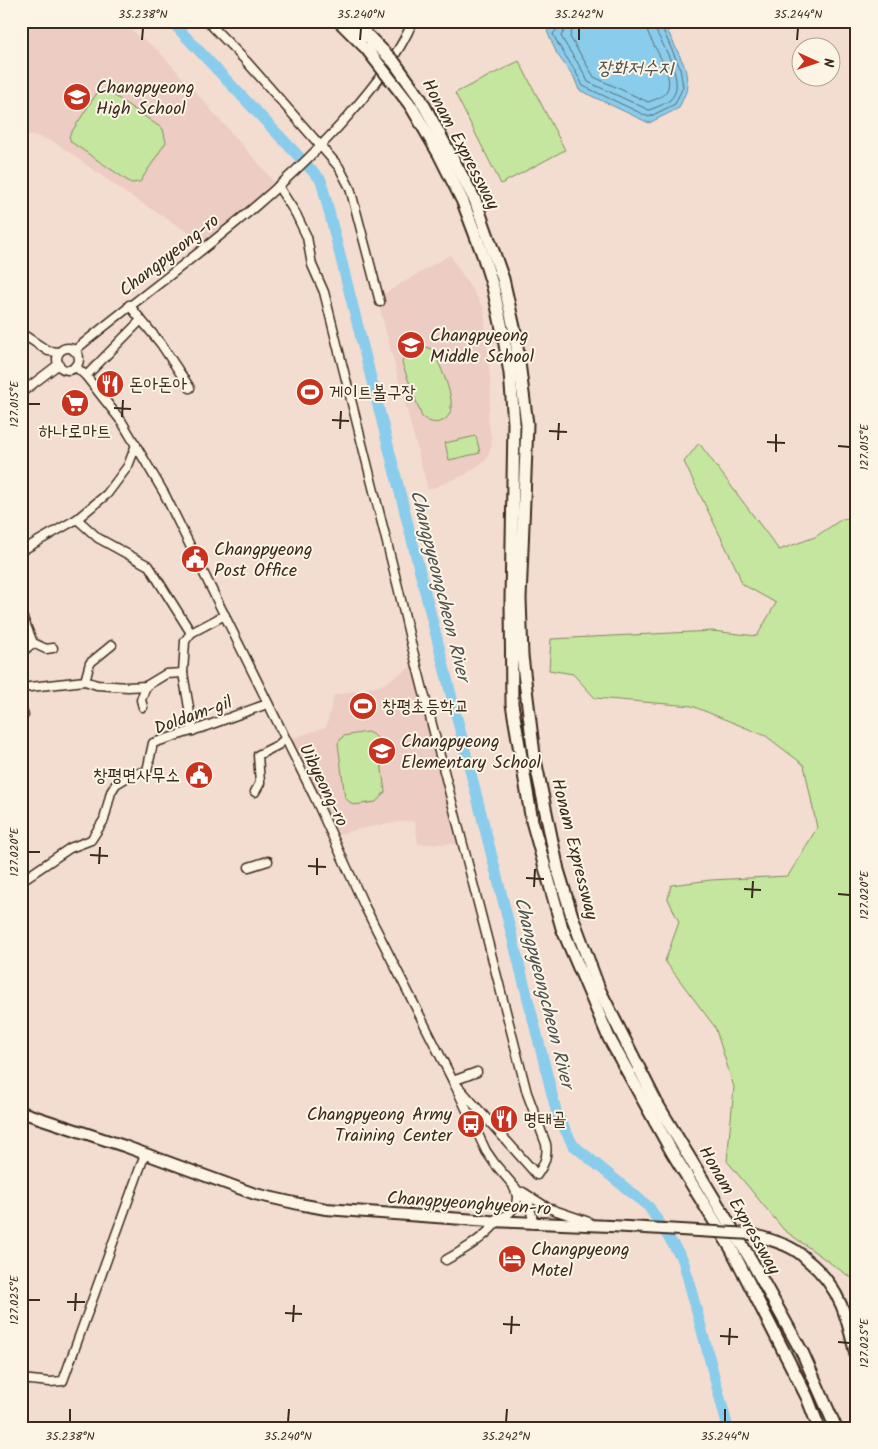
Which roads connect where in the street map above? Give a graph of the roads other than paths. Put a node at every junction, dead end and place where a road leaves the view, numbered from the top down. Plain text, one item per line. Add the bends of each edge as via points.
1 (207, 21) edge
2 (339, 21) edge
3 (354, 21) edge
4 (413, 21) edge
5 (368, 43) junction
6 (321, 147) junction
7 (280, 184) junction
8 (380, 302) dead end
9 (129, 306) junction
10 (141, 320) junction
11 (21, 333) edge
12 (74, 351) junction
13 (59, 352) junction
14 (58, 364) junction
15 (75, 366) junction
16 (86, 376) junction
17 (190, 388) dead end
18 (21, 393) edge
19 (136, 445) junction
20 (77, 519) junction
21 (21, 551) edge
22 (225, 615) junction
23 (23, 618) dead end
24 (191, 633) junction
25 (33, 643) junction
26 (112, 645) dead end
27 (53, 648) dead end
28 (21, 653) edge
29 (183, 673) junction
30 (85, 681) junction
31 (146, 686) junction
32 (21, 688) edge
33 (267, 704) junction
34 (143, 707) dead end
35 (192, 731) junction
36 (285, 739) junction
37 (255, 792) dead end
38 (268, 861) dead end
39 (249, 867) dead end
40 (21, 881) edge
41 (477, 1072) dead end
42 (453, 1081) junction
43 (21, 1112) edge
44 (145, 1154) junction
45 (510, 1181) junction
46 (485, 1221) junction
47 (497, 1222) junction
48 (534, 1224) junction
49 (605, 1226) junction
50 (446, 1260) dead end
51 (855, 1342) edge
52 (857, 1362) edge
53 (21, 1379) edge
54 (819, 1428) edge
55 (836, 1428) edge

1 - 6 street
2 - 5 highway, Honam Expressway
3 - 5 highway, Honam Expressway
4 - 6 street, Changpyeong-ro via 404,43 371,90
5 - 54 highway, Honam Expressway, bridge via 439,154 463,202 493,287 510,373 514,423 512,704 532,821 562,928 608,1038 730,1248 807,1397
5 - 55 highway, Honam Expressway, bridge via 394,62 420,98 475,200 503,279 515,332 527,424 520,599 522,656 534,755 558,870 572,916 599,989 656,1102 751,1260 793,1337
6 - 7 street, Changpyeong-ro
6 - 8 street via 339,167 350,188
7 - 9 street, Changpyeong-ro
7 - 42 street via 307,237 312,265 324,292 526,1094 546,1144 548,1152 537,1175
9 - 10 street
9 - 12 street, Changpyeong-ro
10 - 16 street
10 - 17 street
11 - 13 street via 48,350
12 - 13 street via 65,348
12 - 15 street via 78,358
13 - 14 street
14 - 15 street via 68,369
14 - 18 street
15 - 16 street, Uibyeong-ro
16 - 19 street, Uibyeong-ro
19 - 20 street via 128,466 107,494
19 - 22 street, Uibyeong-ro via 164,493
20 - 21 street
20 - 24 street via 98,538 149,566
22 - 24 street
22 - 33 street, Uibyeong-ro
23 - 25 street
24 - 29 street via 184,642
25 - 27 street via 46,649
25 - 28 street
26 - 30 street via 90,662
29 - 31 street via 166,674
29 - 35 street
30 - 31 street via 97,685
30 - 32 street
31 - 34 street via 141,700
33 - 35 street, Doldam-gil
33 - 36 street, Uibyeong-ro
35 - 40 street, Doldam-gil via 153,743 147,771 116,784 104,820 91,840 70,848
36 - 37 street via 258,755 260,783
36 - 42 street, Uibyeong-ro
38 - 39 street
41 - 42 street
42 - 45 street, Uibyeong-ro via 486,1151
43 - 44 main road, Changpyeonghyeon-ro
44 - 46 main road, Changpyeonghyeon-ro via 255,1194 326,1210
44 - 53 street via 63,1381
45 - 46 street via 518,1196 516,1205 504,1217
45 - 48 street, Uibyeong-ro via 529,1204
45 - 49 street via 548,1208
46 - 47 main road, Changpyeonghyeon-ro
47 - 48 main road, Changpyeonghyeon-ro
47 - 50 street via 475,1242
48 - 49 main road, Changpyeonghyeon-ro
49 - 51 main road, Changpyeonghyeon-ro, bridge via 751,1234 794,1249 819,1269 833,1287
51 - 52 main road, Changpyeonghyeon-ro

